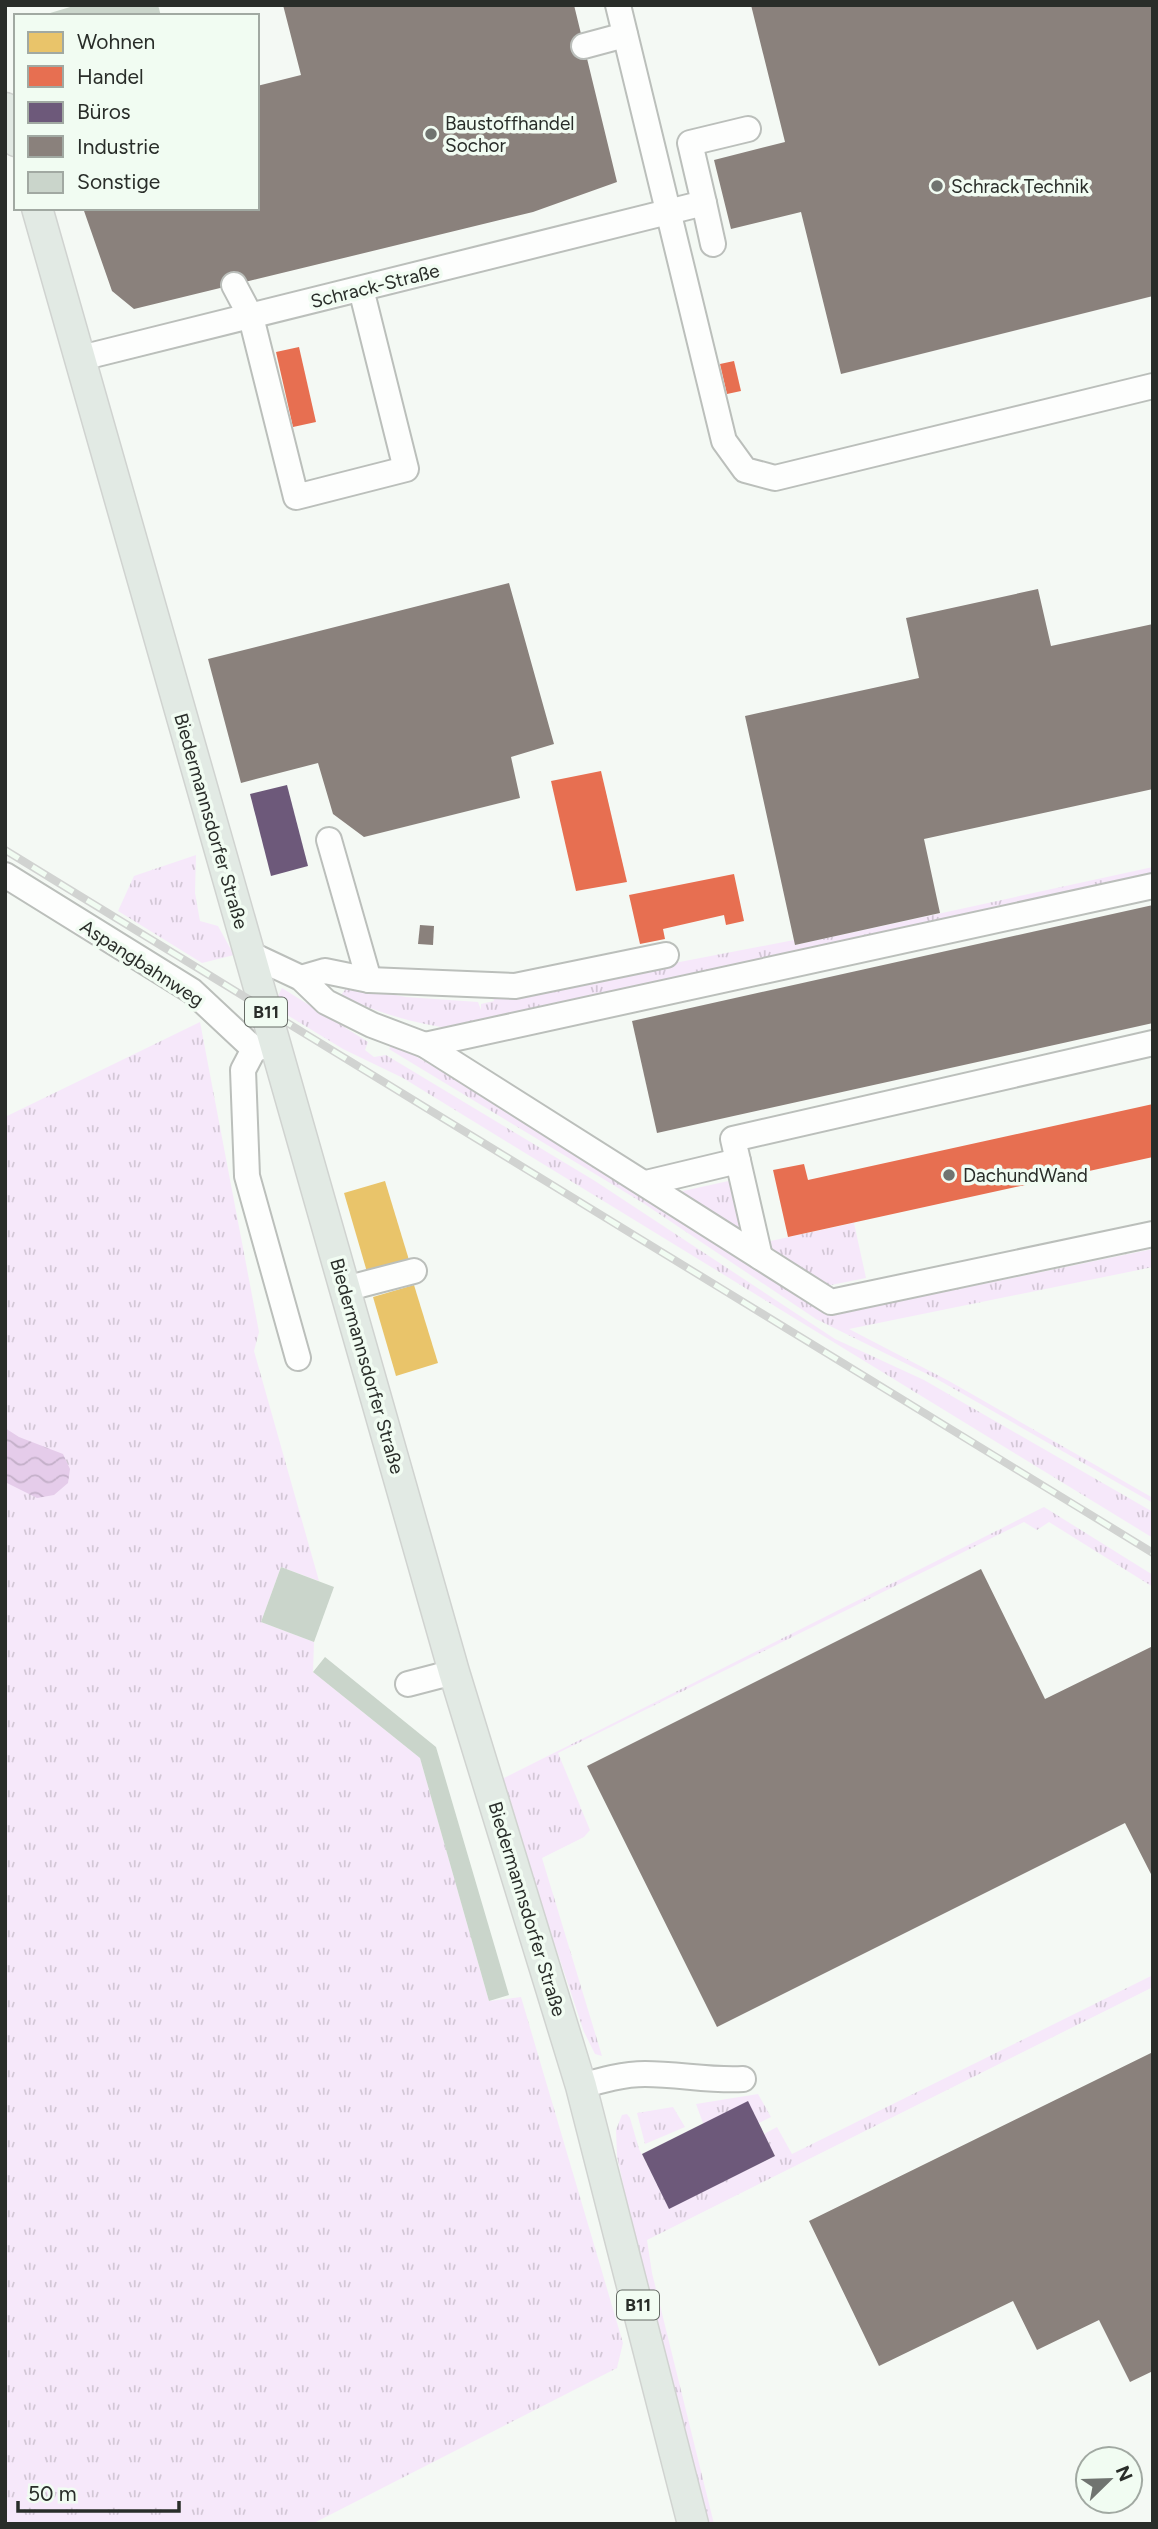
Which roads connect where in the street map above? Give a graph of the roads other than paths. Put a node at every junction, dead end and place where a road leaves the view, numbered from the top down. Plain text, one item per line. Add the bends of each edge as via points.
1 (618, 5) edge
2 (625, 35) junction
3 (584, 47) dead end
4 (5, 108) edge
5 (748, 130) dead end
6 (14, 135) edge
7 (704, 203) junction
8 (38, 210) edge
9 (668, 212) junction
10 (713, 244) dead end
11 (234, 285) dead end
12 (361, 289) junction
13 (251, 317) junction
14 (81, 358) junction
15 (1153, 386) edge
16 (328, 840) dead end
17 (5, 875) edge
18 (1153, 886) edge
19 (250, 954) junction
20 (666, 955) dead end
21 (301, 978) junction
22 (369, 979) junction
23 (1153, 1043) edge
24 (425, 1045) junction
25 (264, 1046) junction
26 (738, 1161) junction
27 (646, 1183) junction
28 (1153, 1234) edge
29 (760, 1257) junction
30 (414, 1271) dead end
31 (345, 1289) junction
32 (298, 1358) dead end
33 (454, 1672) junction
34 (408, 1684) dead end
35 (743, 2078) dead end
36 (582, 2086) junction
37 (693, 2524) edge

1 - 2 street
2 - 3 street
2 - 9 street
4 - 6 main road
5 - 7 street via 690,144
7 - 9 street, Schrack-Straße
7 - 10 street
8 - 14 main road, Biedermannsdorfer Straße / B11
9 - 12 street, Schrack-Straße
9 - 15 street via 724,441 745,470 775,478
11 - 13 street
12 - 13 street, Schrack-Straße
12 - 13 street via 407,469 296,496
13 - 14 street, Schrack-Straße
14 - 19 main road, Biedermannsdorfer Straße / B11
16 - 22 street
17 - 25 street, Aspangbahnweg via 192,991
18 - 24 street
19 - 21 street
19 - 25 main road, Biedermannsdorfer Straße / B11
20 - 22 street via 515,986
21 - 22 street via 325,971
21 - 24 street via 326,1002 372,1026
23 - 26 street via 733,1139
24 - 27 street
25 - 31 main road, Biedermannsdorfer Straße / B11
25 - 32 street via 243,1070 247,1176
26 - 27 street
26 - 29 street
27 - 29 street
28 - 29 street via 831,1303
30 - 31 street
31 - 33 main road, Biedermannsdorfer Straße / B11
33 - 34 street
33 - 36 main road, Biedermannsdorfer Straße / B11
35 - 36 street via 709,2081 646,2074
36 - 37 main road, Biedermannsdorfer Straße / B11

